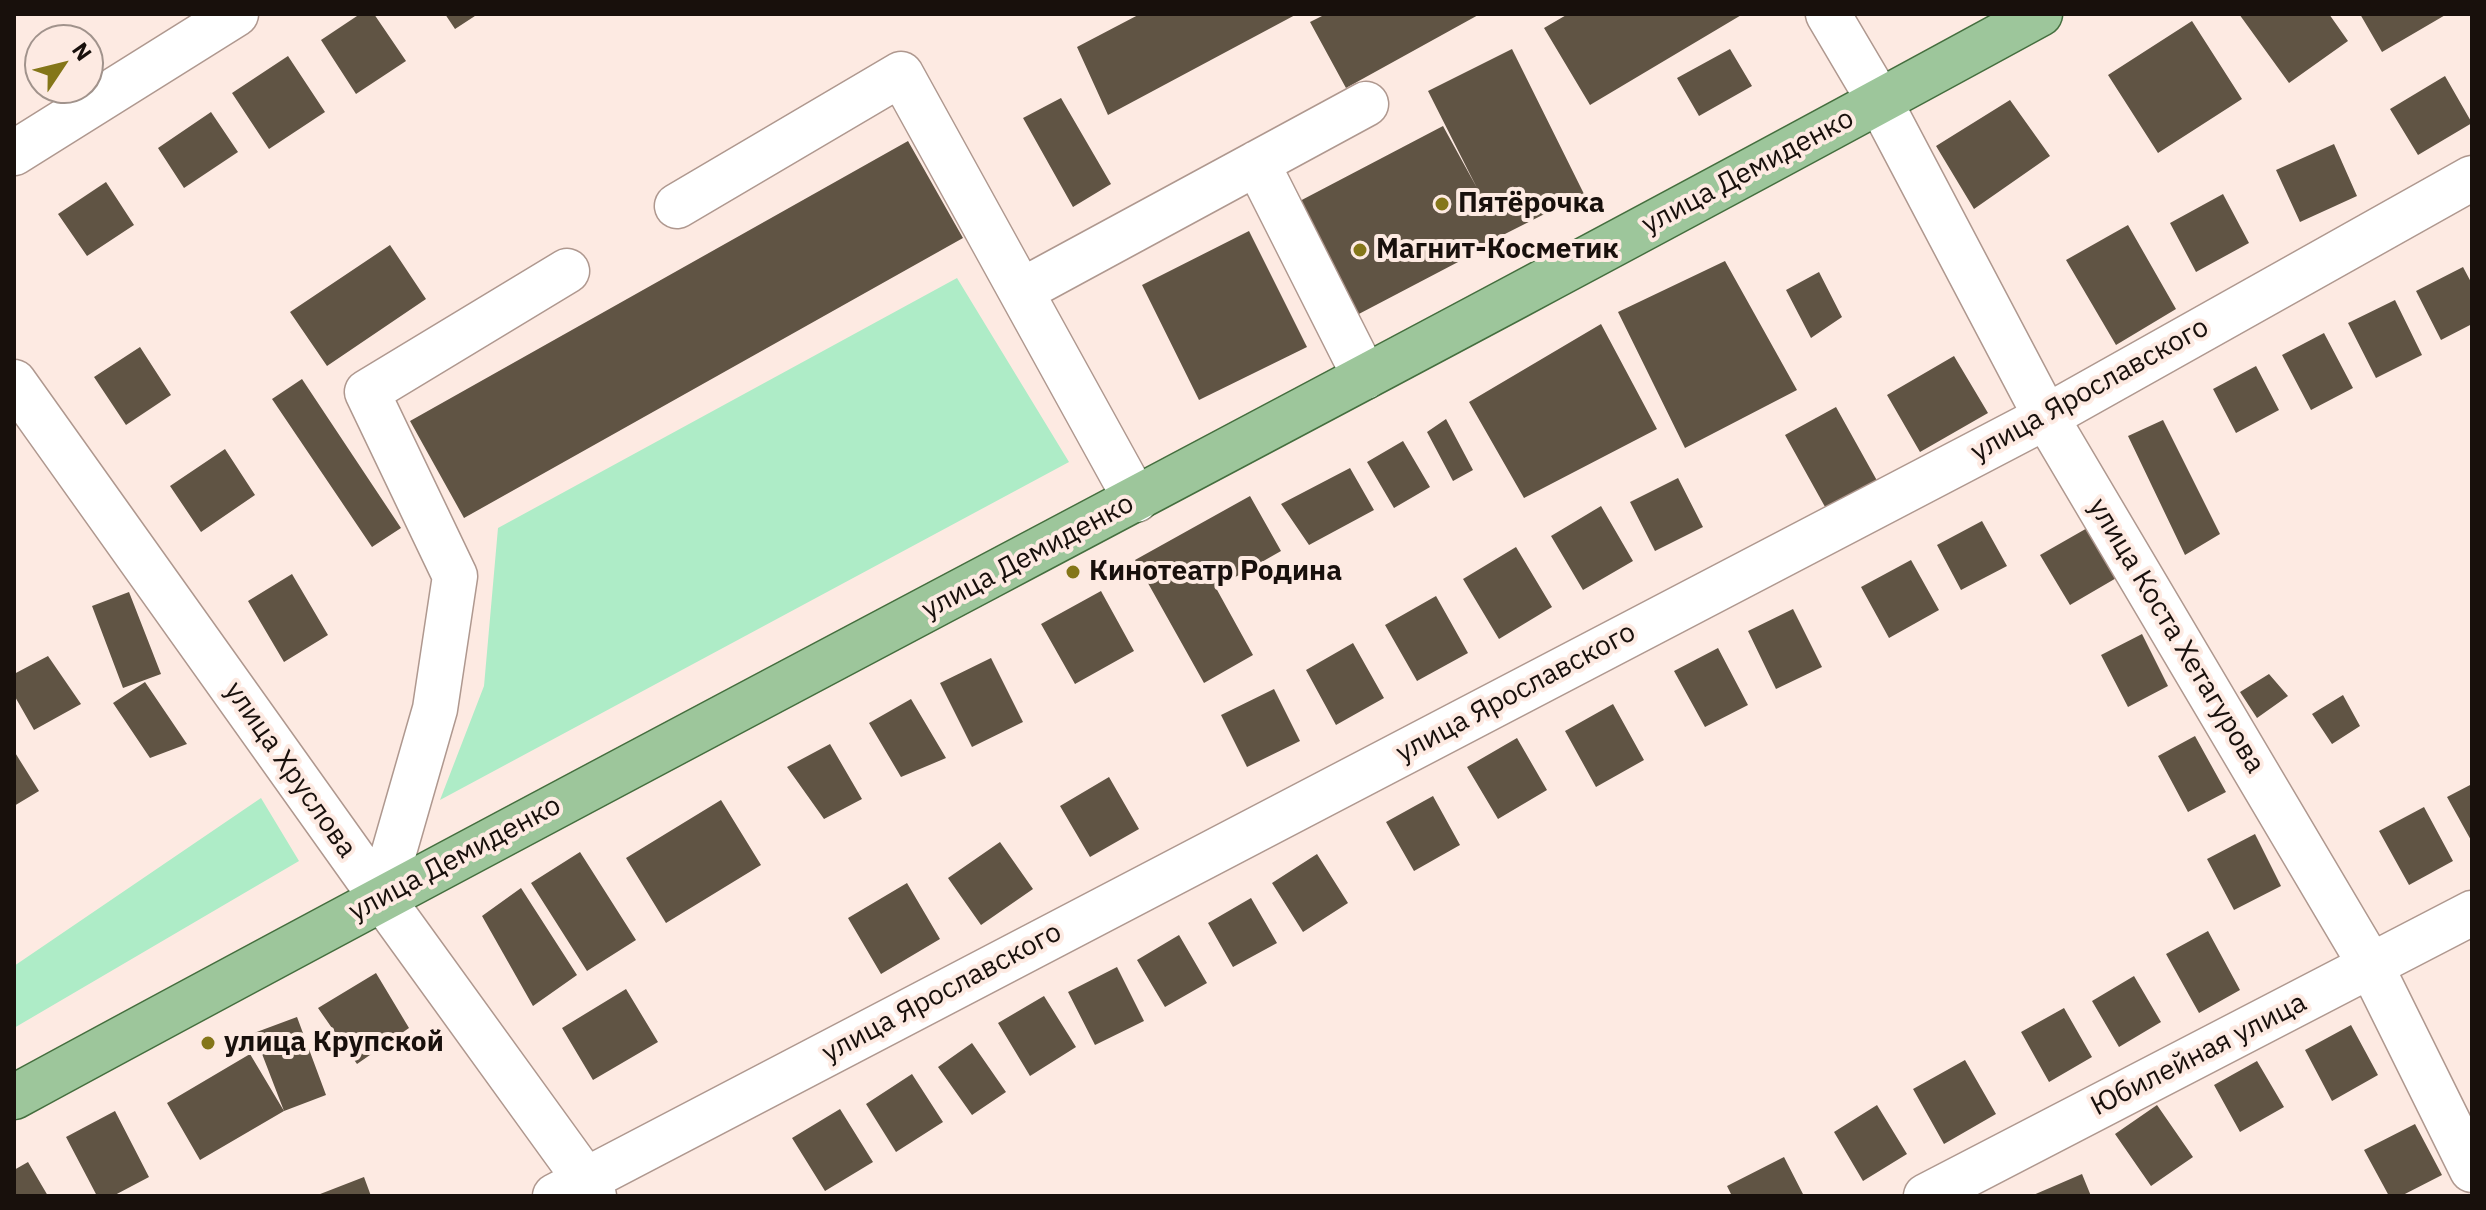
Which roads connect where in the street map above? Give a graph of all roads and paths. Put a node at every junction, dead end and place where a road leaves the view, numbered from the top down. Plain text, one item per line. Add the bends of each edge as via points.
1 (236, 14) edge
2 (1828, 14) edge
3 (2040, 14) edge
4 (1880, 102) junction
5 (1366, 104) dead end
6 (14, 153) edge
7 (1257, 163) junction
8 (2472, 178) edge
9 (677, 206) dead end
10 (567, 271) dead end
11 (1021, 291) junction
12 (1365, 377) junction
13 (14, 382) edge
14 (2046, 417) junction
15 (1136, 500) junction
16 (381, 897) junction
17 (2472, 913) edge
18 (2371, 966) junction
19 (14, 1097) edge
20 (2472, 1170) edge
21 (578, 1190) edge
22 (1926, 1196) edge

1 - 6 street
2 - 4 street, улица Коста Хетагурова
3 - 4 main road, улица Демиденко
4 - 12 main road, улица Демиденко
4 - 14 street, улица Коста Хетагурова
5 - 7 street
7 - 11 street
7 - 12 street
8 - 14 street, улица Ярославского
9 - 11 street via 901,74
10 - 16 street via 367,392 455,576 435,709
11 - 15 street
12 - 15 main road, улица Демиденко
13 - 16 street, улица Хруслова
14 - 18 street, улица Коста Хетагурова
14 - 21 street, улица Ярославского
15 - 16 main road, улица Демиденко
16 - 19 main road, улица Демиденко
16 - 21 street, улица Хруслова
17 - 18 street, Юбилейная улица
18 - 20 street, улица Коста Хетагурова
18 - 22 street, Юбилейная улица

